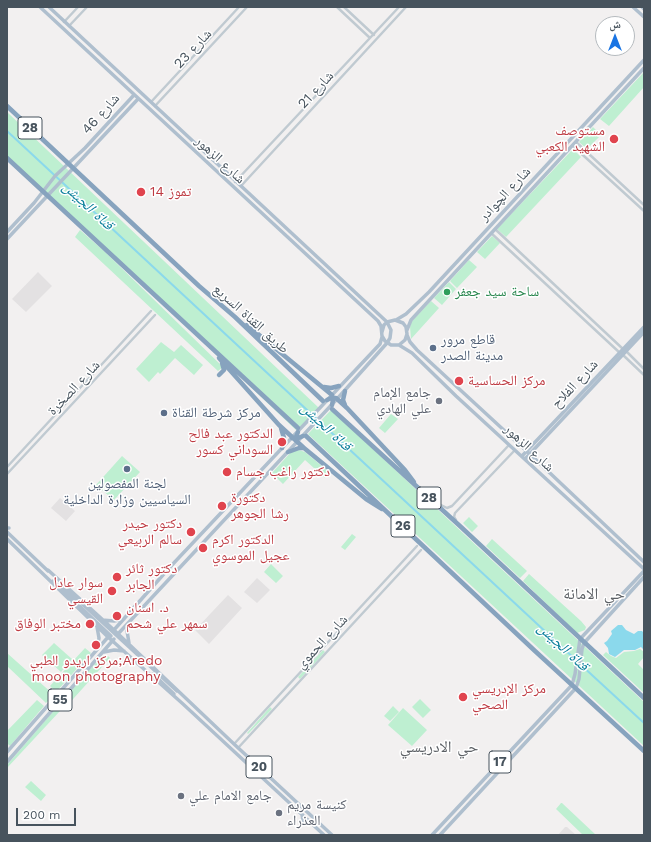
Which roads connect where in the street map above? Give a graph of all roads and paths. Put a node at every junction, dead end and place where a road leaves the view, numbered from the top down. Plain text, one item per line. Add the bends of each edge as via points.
1 (40, 7) edge
2 (49, 7) edge
3 (78, 7) edge
4 (87, 7) edge
5 (239, 7) edge
6 (246, 7) edge
7 (337, 7) edge
8 (344, 7) edge
9 (399, 7) edge
10 (406, 7) edge
11 (634, 7) edge
12 (642, 7) edge
13 (644, 9) edge
14 (395, 11) junction
15 (400, 14) junction
16 (644, 17) edge
17 (64, 22) junction
18 (69, 26) junction
19 (374, 35) junction
20 (213, 36) junction
21 (370, 38) junction
22 (217, 39) junction
23 (644, 60) edge
24 (644, 68) edge
25 (121, 74) junction
26 (117, 79) junction
27 (126, 79) junction
28 (626, 79) junction
29 (122, 83) junction
30 (630, 83) junction
31 (134, 95) junction
32 (138, 99) junction
33 (151, 102) junction
34 (309, 103) junction
35 (7, 106) edge
36 (155, 106) junction
37 (313, 107) junction
38 (576, 142) junction
39 (573, 146) junction
40 (206, 154) junction
41 (7, 158) edge
42 (202, 159) junction
43 (235, 182) junction
44 (240, 186) junction
45 (30, 206) junction
46 (644, 209) edge
47 (34, 210) junction
48 (495, 229) junction
49 (7, 232) edge
50 (491, 233) junction
51 (7, 239) edge
52 (563, 292) junction
53 (559, 296) junction
54 (361, 298) junction
55 (357, 302) junction
56 (151, 312) dead end
57 (155, 315) dead end
58 (146, 316) junction
59 (235, 317) junction
60 (151, 320) junction
61 (395, 320) junction
62 (387, 322) junction
63 (644, 327) edge
64 (407, 332) junction
65 (644, 332) edge
66 (382, 334) junction
67 (387, 343) junction
68 (399, 344) junction
69 (210, 346) junction
70 (623, 352) junction
71 (222, 361) junction
72 (644, 369) edge
73 (233, 374) junction
74 (644, 374) edge
75 (339, 386) junction
76 (323, 387) junction
77 (345, 391) junction
78 (332, 399) junction
79 (332, 407) junction
80 (347, 408) junction
81 (279, 425) junction
82 (298, 430) junction
83 (305, 436) junction
84 (296, 439) junction
85 (509, 444) junction
86 (522, 447) junction
87 (282, 448) junction
88 (304, 448) junction
89 (533, 448) junction
90 (515, 450) junction
91 (288, 452) junction
92 (530, 454) junction
93 (524, 458) junction
94 (7, 467) edge
95 (7, 474) edge
96 (420, 490) junction
97 (433, 501) junction
98 (391, 514) junction
99 (461, 527) junction
100 (8, 529) edge
101 (7, 539) edge
102 (417, 546) dead end
103 (422, 550) dead end
104 (644, 561) edge
105 (636, 562) junction
106 (48, 570) junction
107 (644, 570) edge
108 (44, 574) junction
109 (637, 578) junction
110 (159, 580) junction
111 (643, 580) edge
112 (165, 584) junction
113 (632, 584) junction
114 (60, 585) junction
115 (636, 587) junction
116 (125, 619) junction
117 (102, 620) junction
118 (129, 623) junction
119 (97, 626) junction
120 (114, 631) junction
121 (338, 632) junction
122 (118, 635) junction
123 (342, 635) junction
124 (109, 636) junction
125 (113, 640) junction
126 (129, 644) junction
127 (97, 649) junction
128 (124, 651) junction
129 (103, 652) junction
130 (168, 685) junction
131 (185, 698) junction
132 (644, 698) edge
133 (183, 704) junction
134 (549, 710) junction
135 (208, 714) dead end
136 (552, 714) junction
137 (210, 721) junction
138 (30, 726) junction
139 (34, 730) junction
140 (244, 733) junction
141 (248, 737) junction
142 (234, 744) junction
143 (238, 748) junction
144 (8, 749) edge
145 (644, 751) edge
146 (255, 758) dead end
147 (250, 759) junction
148 (7, 762) edge
149 (302, 814) junction
150 (303, 820) dead end
151 (446, 820) junction
152 (450, 824) junction
153 (331, 834) edge
154 (324, 835) edge
155 (337, 835) edge
156 (432, 835) edge
157 (440, 835) edge

1 - 26 main road, شارع الزهور
2 - 17 main road, شارع الزهور
3 - 17 street
4 - 18 street
5 - 20 street, شارع 23
6 - 22 street, شارع 23
7 - 21 street
8 - 19 street
9 - 14 street, شارع 21
10 - 15 street, شارع 21
11 - 16 main road
12 - 13 main road
14 - 15 street
14 - 19 street, شارع 21
15 - 37 street, شارع 21
17 - 18 main road, شارع الزهور
18 - 25 main road, شارع الزهور
19 - 21 street, شارع 21
20 - 22 street
20 - 33 street, شارع 23
21 - 34 street, شارع 21
22 - 36 street, شارع 23
23 - 28 main road, شارع الچوادر
24 - 30 main road, شارع الچوادر
25 - 26 main road via 121,78
25 - 27 main road, شارع الزهور
26 - 29 main road, شارع الزهور
27 - 29 main road via 122,79
27 - 33 main road, شارع الزهور
28 - 30 main road
28 - 61 main road, شارع الچوادر via 429,292 406,314
29 - 31 main road, شارع الزهور
30 - 38 main road, شارع الچوادر
31 - 32 main road, شارع الزهور
31 - 45 main road, شارع 46 via 55,176
32 - 42 main road, شارع الزهور
32 - 47 main road, شارع 46
33 - 36 main road, شارع الزهور
34 - 37 street
34 - 43 street, شارع 21
35 - 59 highway, طريق القناة السريع / 28
36 - 40 main road, شارع الزهور
37 - 44 street, شارع 21
38 - 39 main road, شارع الچوادر
38 - 46 street
39 - 46 street
39 - 48 main road, شارع الچوادر
40 - 42 main road
40 - 43 main road, شارع الزهور
41 - 69 highway
42 - 55 main road, شارع الزهور
43 - 44 main road, شارع الزهور
44 - 54 main road, شارع الزهور
45 - 47 main road
45 - 49 main road, شارع 46
47 - 51 main road, شارع 46
48 - 50 main road, شارع الچوادر
48 - 52 street
50 - 53 street
50 - 64 main road, شارع الچوادر via 411,320
52 - 53 street
52 - 70 street
53 - 70 street
54 - 55 main road
54 - 62 main road, شارع الزهور
55 - 66 main road, شارع الزهور via 380,323
56 - 58 street, شارع الصخرة
57 - 60 street, شارع الصخرة
58 - 60 street
58 - 94 street, شارع الصخرة
59 - 76 highway
59 - 78 highway, طريق القناة السريع / 28
60 - 95 street, شارع الصخرة
61 - 62 main road
61 - 64 main road, شارع الزهور via 403,323
62 - 66 main road via 382,328
62 - 67 main road via 391,333
63 - 70 main road, شارع الفلاح
64 - 68 main road, شارع الچوادر via 405,340
64 - 86 main road, شارع الزهور via 410,342 417,350
65 - 70 main road, شارع الفلاح
66 - 67 main road, شارع الزهور
66 - 75 main road via 380,344
67 - 68 main road
67 - 77 main road
68 - 85 main road, شارع الزهور via 412,353
69 - 71 highway
69 - 82 highway
70 - 72 street
70 - 74 street
70 - 89 main road, شارع الفلاح
70 - 89 main road, شارع الفلاح via 618,362 542,444
71 - 73 highway
71 - 73 highway via 224,369 221,374
73 - 81 highway
75 - 76 highway
75 - 78 main road
76 - 78 highway
77 - 78 main road
77 - 80 highway via 343,400
78 - 79 highway
78 - 80 highway
78 - 82 main road
79 - 83 main road
79 - 96 highway, 28
80 - 96 highway via 405,470
81 - 84 highway
81 - 87 highway via 283,434
82 - 84 highway
83 - 84 highway
83 - 98 highway, 26
84 - 87 main road
84 - 88 highway
84 - 91 main road
85 - 90 main road, شارع الزهور
85 - 97 street via 452,506 447,508
86 - 89 main road
86 - 92 main road, شارع الزهور
87 - 110 main road
88 - 91 highway
88 - 98 highway via 366,499
89 - 92 main road
89 - 92 main road, شارع الفلاح
90 - 93 main road, شارع الزهور
90 - 99 street via 455,513 454,517
91 - 112 main road
92 - 93 main road, شارع الفلاح
92 - 104 main road, شارع الزهور
93 - 105 main road, شارع الزهور
96 - 97 highway, 28
97 - 99 highway, 28
98 - 145 highway, 26
99 - 132 highway, 28
100 - 106 main road, 20
101 - 108 main road, 20
102 - 121 street, شارع الحموي
103 - 123 street, شارع الحموي
105 - 107 main road, شارع الزهور
105 - 109 main road via 639,572
106 - 114 main road, 20
106 - 117 main road, 20
107 - 109 main road
108 - 114 main road, 20
108 - 119 main road, 20
109 - 113 main road
110 - 112 main road
110 - 116 main road
111 - 115 main road
112 - 118 main road
113 - 115 main road
113 - 134 main road, 17 via 585,633 579,643 574,681
114 - 130 main road, 20
115 - 136 main road, 17 via 583,646 576,688
116 - 117 main road
116 - 120 main road
117 - 120 main road, 20
118 - 122 main road
118 - 126 main road
119 - 124 main road, 20
119 - 127 main road
120 - 122 main road, 20
121 - 123 street
121 - 140 street, شارع الحموي
122 - 126 main road, 20
123 - 141 street, شارع الحموي
124 - 125 main road, 20
124 - 127 main road, 55
125 - 128 main road, 20
125 - 129 main road, 55
126 - 131 main road, 20
127 - 138 main road, 55
128 - 129 main road
128 - 133 main road, 20
129 - 139 main road, 55
130 - 131 main road, 20
130 - 133 main road, 20
131 - 137 main road, 20
133 - 149 main road, 20
134 - 136 main road
134 - 151 main road, 17
135 - 137 main road
136 - 152 main road, 17
137 - 142 main road, 20
138 - 139 main road
138 - 144 main road, 55
139 - 148 main road, 55
140 - 141 street
140 - 142 street, شارع الحموي
141 - 143 street, شارع الحموي
142 - 143 main road, 20
143 - 147 main road, 20
146 - 147 main road
147 - 153 main road, 20
149 - 150 main road
149 - 154 main road, 20
151 - 152 main road
151 - 156 main road, 17
152 - 157 main road, 17
153 - 155 main road

